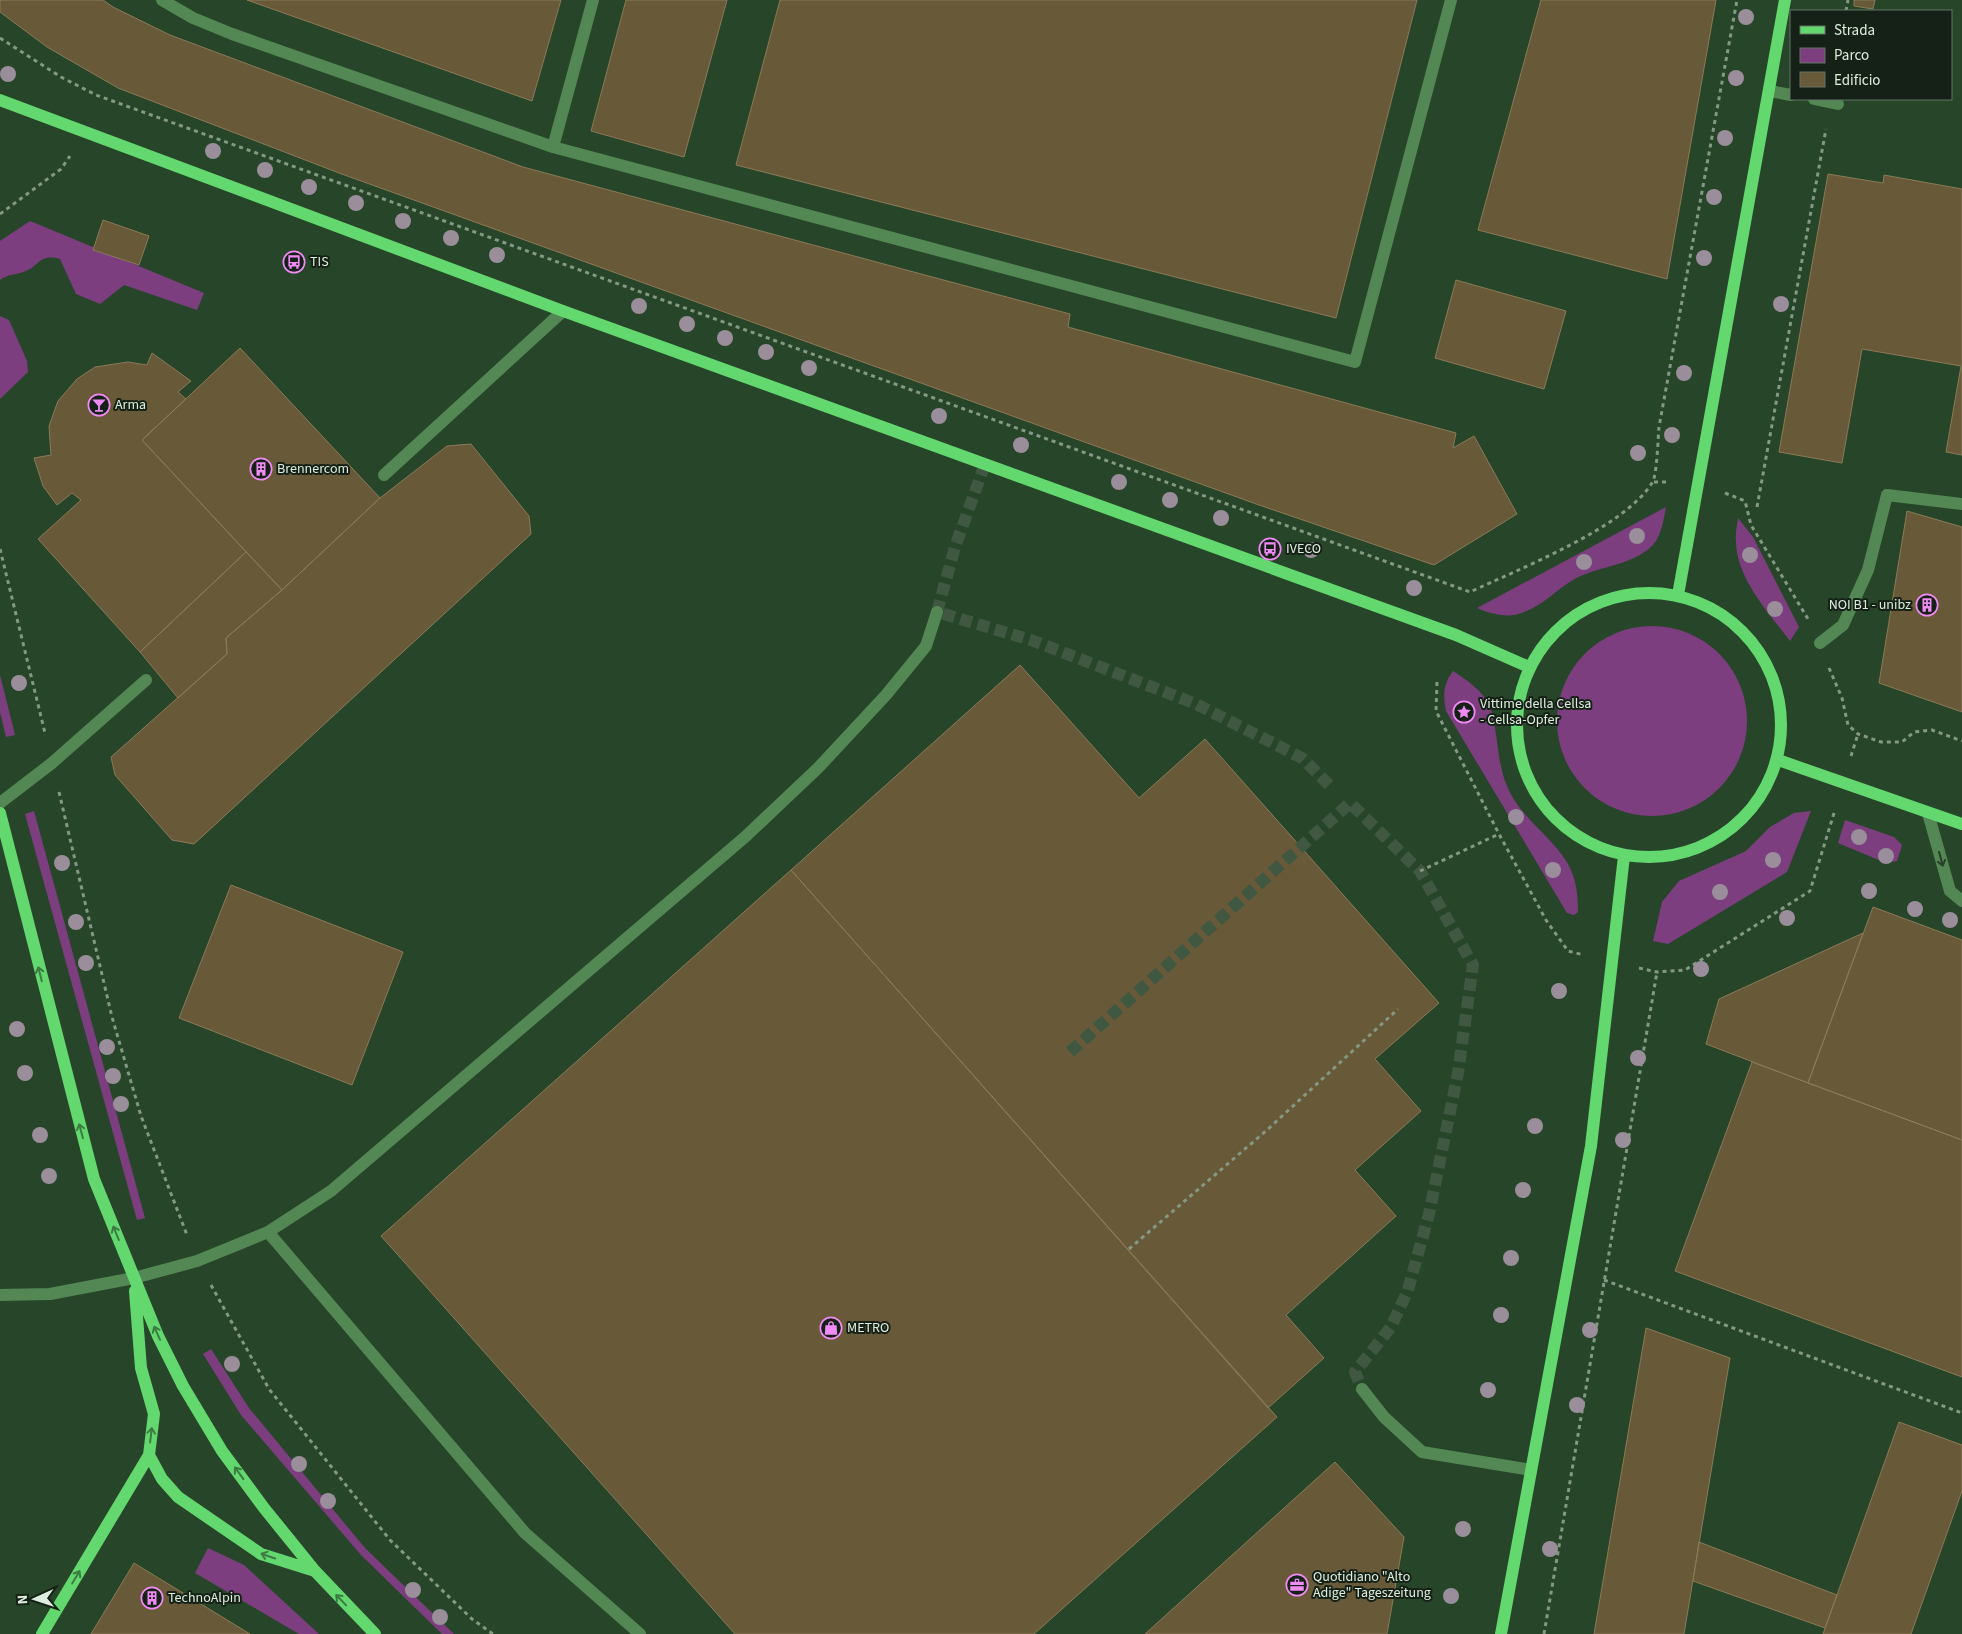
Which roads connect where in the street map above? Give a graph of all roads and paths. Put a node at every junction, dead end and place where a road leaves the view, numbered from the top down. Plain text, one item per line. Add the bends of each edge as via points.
1 (162, 0) edge
2 (593, 0) edge
3 (1451, 0) edge
4 (1737, 0) edge
5 (1785, 0) edge
6 (0, 38) edge
7 (1770, 91) junction
8 (1790, 94) edge
9 (0, 100) edge
10 (1819, 100) edge
11 (1834, 103) joint
12 (0, 106) edge
13 (23, 109) junction
14 (553, 147) junction
15 (72, 153) dead end
16 (0, 214) edge
17 (563, 311) junction
18 (384, 475) dead end
19 (1745, 501) dead end
20 (1962, 504) edge
21 (1758, 507) dead end
22 (0, 549) edge
23 (1678, 595) junction
24 (937, 612) dead end
25 (1820, 643) junction
26 (1529, 667) junction
27 (146, 680) dead end
28 (1437, 682) dead end
29 (1962, 741) edge
30 (1778, 760) junction
31 (52, 763) junction
32 (0, 803) edge
33 (1928, 812) junction
34 (0, 813) edge
35 (1962, 824) edge
36 (1499, 834) junction
37 (1826, 837) dead end
38 (1624, 856) junction
39 (1420, 871) dead end
40 (1962, 901) edge
41 (1568, 951) dead end
42 (1398, 1009) dead end
43 (268, 1232) junction
44 (1129, 1249) dead end
45 (197, 1261) junction
46 (134, 1278) junction
47 (1604, 1280) junction
48 (0, 1295) edge
49 (1362, 1389) tunnel mouth
50 (1962, 1413) edge
51 (149, 1454) junction
52 (1531, 1470) junction
53 (315, 1571) junction
54 (42, 1634) edge
55 (376, 1634) edge
56 (493, 1634) edge
57 (640, 1634) edge
58 (1501, 1634) edge
59 (1544, 1634) edge

1 - 14 street via 193,18 232,34
2 - 14 street
3 - 14 street via 1355,362
4 - 6 path via 1660,427 1654,482 1621,516 1470,592 96,95
5 - 7 main road
7 - 8 street
7 - 23 main road
9 - 13 main road
10 - 11 street
11 - 21 path
12 - 13 main road
13 - 17 main road
15 - 16 path via 60,169
17 - 18 street
17 - 26 main road via 1446,632
19 - 25 path via 1751,525
20 - 25 street via 1887,495 1868,570 1847,617 1843,625
22 - 31 path
23 - 26 main road via 1634,592 1591,605 1555,631
23 - 30 main road via 1727,616 1763,656 1782,706
24 - 43 street via 926,646 886,695 818,768 744,837 331,1190
25 - 29 path via 1842,698 1848,725 1858,734 1881,742 1902,742 1914,732 1932,730
26 - 38 main road via 1517,714 1522,762 1543,805 1578,838
27 - 31 street
28 - 36 path via 1436,711
30 - 33 main road
30 - 38 main road via 1762,796 1736,827 1702,848 1663,858
31 - 32 street
31 - 45 path via 122,1053 141,1116
33 - 35 main road
33 -> 40 street via 1950,891
46 -> 34 main road via 94,1178
36 - 39 path
36 - 41 path via 1546,920
37 - 47 path via 1810,890 1685,970 1658,972
38 - 52 main road via 1591,1146
42 - 44 path via 1267,1130
43 - 45 street
43 - 57 street via 526,1533
45 - 46 street
45 - 56 path via 268,1389 390,1540 472,1619
46 - 48 street via 50,1294
51 -> 46 main road via 154,1414 141,1368
53 -> 46 main road via 222,1451 178,1377
47 - 50 path
47 - 59 path
49 - 52 street via 1384,1418 1422,1452
53 -> 51 main road via 261,1554 178,1497 162,1479
54 -> 51 main road
52 - 58 main road
55 -> 53 main road

